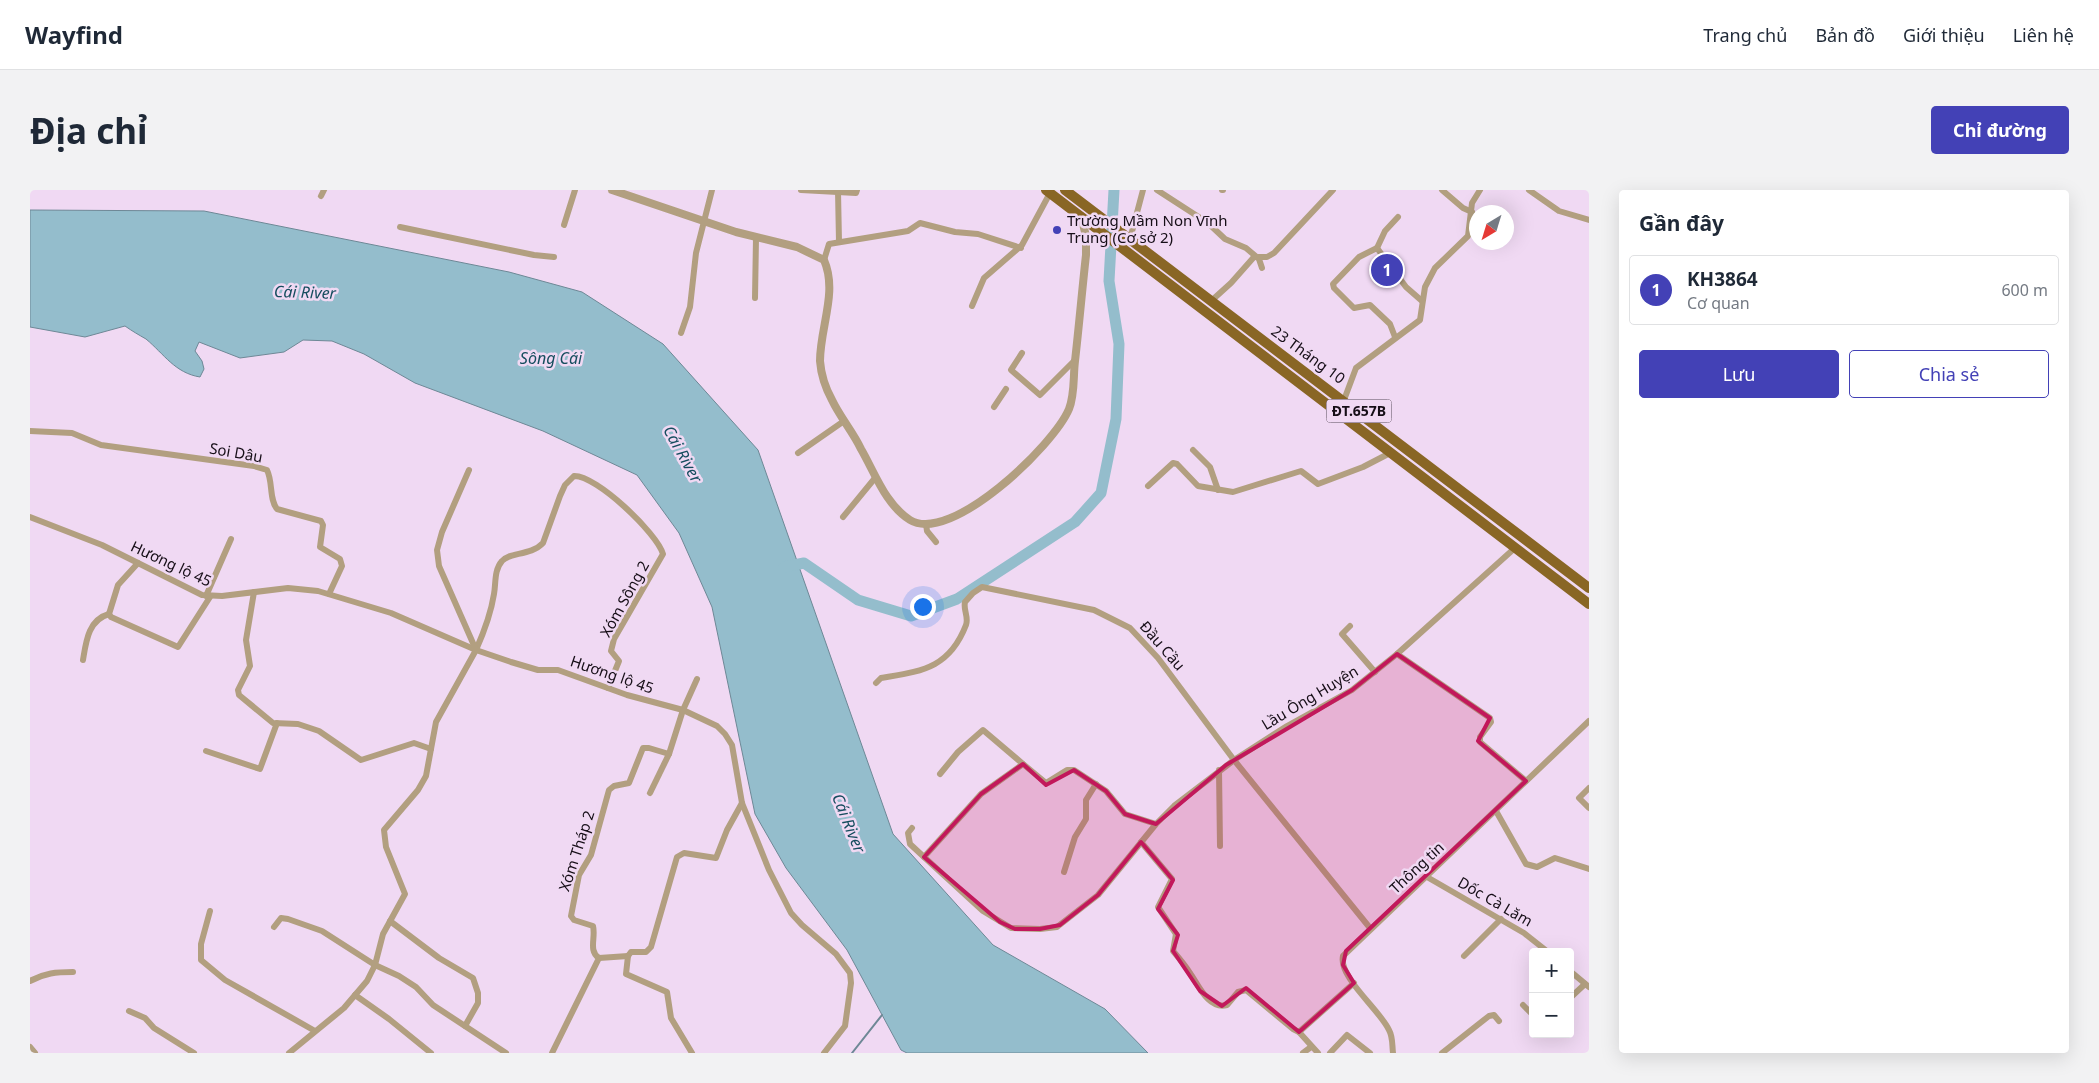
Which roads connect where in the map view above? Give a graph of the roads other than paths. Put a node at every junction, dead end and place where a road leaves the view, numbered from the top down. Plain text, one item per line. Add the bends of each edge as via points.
1 (575, 190) edge
2 (612, 190) edge
3 (712, 190) edge
4 (801, 190) edge
5 (857, 190) edge
6 (1065, 190) edge
7 (1143, 190) edge
8 (1157, 190) edge
9 (1333, 190) edge
10 (1442, 190) edge
11 (1480, 190) edge
12 (1529, 190) edge
13 (826, 191) edge
14 (838, 191) edge
15 (1049, 191) edge
16 (1473, 205) edge
17 (1469, 210) edge
18 (1398, 217) dead end
19 (1083, 218) junction
20 (1589, 220) edge
21 (703, 221) junction
22 (564, 225) dead end
23 (400, 227) dead end
24 (1469, 230) edge
25 (756, 238) junction
26 (1129, 238) junction
27 (839, 242) junction
28 (1021, 248) junction
29 (1377, 248) junction
30 (1256, 255) junction
31 (554, 257) dead end
32 (824, 260) junction
33 (1262, 268) dead end
34 (755, 298) dead end
35 (1422, 301) junction
36 (1210, 302) junction
37 (972, 306) dead end
38 (681, 333) dead end
39 (1395, 337) junction
40 (1022, 354) dead end
41 (1075, 360) junction
42 (1006, 389) dead end
43 (1344, 400) junction
44 (994, 407) dead end
45 (1337, 410) junction
46 (844, 421) junction
47 (30, 431) edge
48 (1192, 450) dead end
49 (1392, 452) junction
50 (798, 453) dead end
51 (469, 470) dead end
52 (875, 478) junction
53 (1148, 486) dead end
54 (1218, 490) junction
55 (843, 516) dead end
56 (30, 518) edge
57 (926, 524) junction
58 (231, 539) dead end
59 (936, 542) dead end
60 (1516, 547) junction
61 (138, 563) junction
62 (1589, 588) edge
63 (254, 592) junction
64 (330, 594) junction
65 (208, 596) junction
66 (1589, 604) edge
67 (109, 614) junction
68 (1350, 626) dead end
69 (476, 650) junction
70 (1397, 654) junction
71 (83, 660) dead end
72 (1376, 672) junction
73 (698, 679) dead end
74 (876, 683) dead end
75 (608, 688) junction
76 (683, 710) junction
77 (1589, 721) edge
78 (277, 723) junction
79 (431, 749) junction
80 (206, 751) dead end
81 (670, 754) junction
82 (1234, 760) junction
83 (1023, 764) junction
84 (1219, 770) junction
85 (940, 774) dead end
86 (1526, 781) junction
87 (1096, 784) junction
88 (1589, 788) edge
89 (650, 794) dead end
90 (742, 803) junction
91 (1589, 808) edge
92 (1496, 811) junction
93 (1156, 824) junction
94 (912, 828) dead end
95 (1141, 842) junction
96 (1220, 846) dead end
97 (924, 857) junction
98 (1589, 869) edge
99 (1064, 872) dead end
100 (1427, 876) junction
101 (210, 911) dead end
102 (1500, 920) junction
103 (390, 921) junction
104 (274, 927) dead end
105 (1370, 928) junction
106 (1543, 948) edge
107 (628, 956) junction
108 (1464, 956) dead end
109 (599, 958) junction
110 (375, 965) junction
111 (73, 972) dead end
112 (1574, 974) edge
113 (30, 981) edge
114 (1354, 983) junction
115 (1587, 985) edge
116 (355, 995) junction
117 (1574, 995) edge
118 (1523, 1005) dead end
119 (129, 1011) dead end
120 (1529, 1011) edge
121 (1499, 1021) dead end
122 (465, 1026) junction
123 (315, 1031) junction
124 (1299, 1032) junction
125 (30, 1047) edge
126 (1311, 1047) junction
127 (292, 1051) edge
128 (35, 1053) edge
129 (194, 1053) edge
130 (302, 1053) edge
131 (431, 1053) edge
132 (506, 1053) edge
133 (552, 1053) edge
134 (692, 1053) edge
135 (824, 1053) edge
136 (1303, 1053) edge
137 (1318, 1053) edge
138 (1330, 1053) edge
139 (1370, 1053) edge
140 (1393, 1053) edge
141 (1442, 1053) edge

1 - 22 street
2 - 21 street
3 - 21 street
4 - 13 street
5 - 14 street via 856,193
6 - 26 main road, ĐT.657B
7 - 26 street
8 - 30 street via 1208,223 1225,239
9 - 30 street via 1274,252 1267,257
10 - 17 street
11 - 16 street
12 - 20 street via 1559,211
13 - 14 street
14 - 27 street
15 - 19 main road, ĐT.657B
15 - 28 street
18 - 29 street
19 - 41 street via 1086,245
19 - 45 main road, 23 Tháng 10 / ĐT.657B
21 - 25 street
21 - 38 street via 690,307
23 - 31 street
24 - 35 street via 1468,236 1435,268
25 - 32 street via 797,247
25 - 34 street
26 - 36 main road, 23 Tháng 10 / ĐT.657B
27 - 28 street via 908,231 920,223 978,234
27 - 32 street via 827,248
28 - 37 street via 984,278
29 - 35 street via 1406,287
29 - 39 street via 1359,257 1337,280 1334,288 1354,308 1370,305 1390,324
30 - 33 street
30 - 36 street
32 - 46 street via 830,289 821,368 832,400
35 - 39 street via 1420,320
36 - 43 main road, 23 Tháng 10 / ĐT.657B
39 - 43 street via 1356,368
40 - 41 street via 1011,370 1040,395
41 - 57 street via 1068,410 1028,461 996,489 962,512
42 - 44 street
43 - 45 main road
43 - 62 main road, 23 Tháng 10 / ĐT.657B
45 - 49 main road, 23 Tháng 10 / ĐT.657B
46 - 50 street
46 - 52 street
47 - 64 street, Soi Dâu via 72,433 101,445 267,470 277,508 321,521 320,547 340,559 342,566
48 - 54 street via 1213,472
49 - 54 street via 1320,483 1302,472 1239,491
49 - 60 main road, 23 Tháng 10 / ĐT.657B
51 - 69 street via 442,532 438,550 439,566
52 - 55 street
52 - 57 street via 904,514 916,523
53 - 54 street via 1173,463 1198,486
56 - 61 street, Hương lộ 45 via 102,545
57 - 59 street via 927,532
58 - 65 street
60 - 66 main road, 23 Tháng 10 / ĐT.657B
60 - 70 street, Lầu Ông Huyện
61 - 65 street, Hương lộ 45
61 - 67 street via 118,585
63 - 64 street, Hương lộ 45 via 296,588
63 - 65 street, Hương lộ 45
63 - 78 street via 246,640 250,666 238,690 254,709
64 - 69 street, Hương lộ 45 via 391,613
65 - 67 street via 178,647
67 - 71 street via 95,622 89,631
68 - 72 street via 1342,634
69 - 75 street, Hương lộ 45 via 538,670 558,670
69 - 75 street, Xóm Sông 2 via 489,616 500,562 537,549 544,543 565,486 574,476 580,476 624,507 657,540 663,554 614,639 611,651 619,661
69 - 79 street via 441,710
70 - 72 street, Lầu Ông Huyện
70 - 86 street via 1490,718 1480,742
72 - 82 street, Lầu Ông Huyện via 1346,694
73 - 76 street
74 - 82 street, Đầu Cầu via 881,678 934,666 947,656 966,624 965,602 982,587 1094,610 1126,625 1140,637
75 - 76 street, Hương lộ 45
76 - 81 street
76 - 90 street, Hương lộ 45 via 717,726 729,739 734,751
77 - 86 street, Thông tin
78 - 79 street via 298,724 319,731 361,760 414,744
78 - 80 street via 260,770
79 - 103 street via 426,776 418,790 384,830 386,847 405,894
81 - 89 street
81 - 109 street, Xóm Tháp 2 via 643,748 629,783 610,788 591,854 579,875 571,916 594,926 593,950
82 - 84 street, Lầu Ông Huyện
82 - 105 street, Đầu Cầu
83 - 85 street via 983,730 958,752
83 - 87 street via 1046,783 1070,770
83 - 97 street via 982,794
84 - 93 street, Lầu Ông Huyện
84 - 96 street
86 - 92 street, Thông tin
87 - 93 street via 1125,814
87 - 99 street via 1086,800 1086,819 1075,837
88 - 91 street via 1579,798
90 - 107 street via 716,858 684,853 677,857 651,947 646,952 631,952
90 - 135 street, Hương lộ 45 via 769,870 794,917 831,949 850,973 845,1026
92 - 98 street via 1526,864 1537,866 1555,858
92 - 100 street, Thông tin
93 - 95 street, Lầu Ông Huyện
94 - 97 street, Lầu Ông Huyện via 908,833 909,842
95 - 97 street, Lầu Ông Huyện via 1098,895 1057,926 1040,929 1015,929 1000,922 983,911
95 - 124 street via 1172,879 1158,909 1176,934 1173,951 1200,991 1222,1006 1229,1004 1238,992 1246,990
100 - 102 street, Dốc Cà Lăm
100 - 105 street, Thông tin
101 - 123 street via 201,944 201,960 225,980
102 - 106 street, Dốc Cà Lăm
102 - 108 street
103 - 110 street
103 - 122 street via 473,978 478,1003
104 - 110 street via 281,918 322,931
105 - 114 street, Thông tin via 1343,956 1343,965
107 - 109 street
107 - 134 street via 626,974 667,992 671,1018
109 - 133 street
110 - 116 street
110 - 122 street via 416,988 433,1005
111 - 113 street via 58,970
112 - 115 street
114 - 124 street
114 - 140 street, Thông tin via 1387,1026 1392,1036
115 - 117 street
116 - 123 street
116 - 131 street
118 - 120 street
119 - 129 street via 145,1018 154,1028
121 - 141 street via 1493,1015 1489,1016
122 - 132 street
123 - 127 street
124 - 126 street
125 - 128 street
126 - 136 street
126 - 137 street
127 - 130 street
138 - 139 street via 1347,1035

